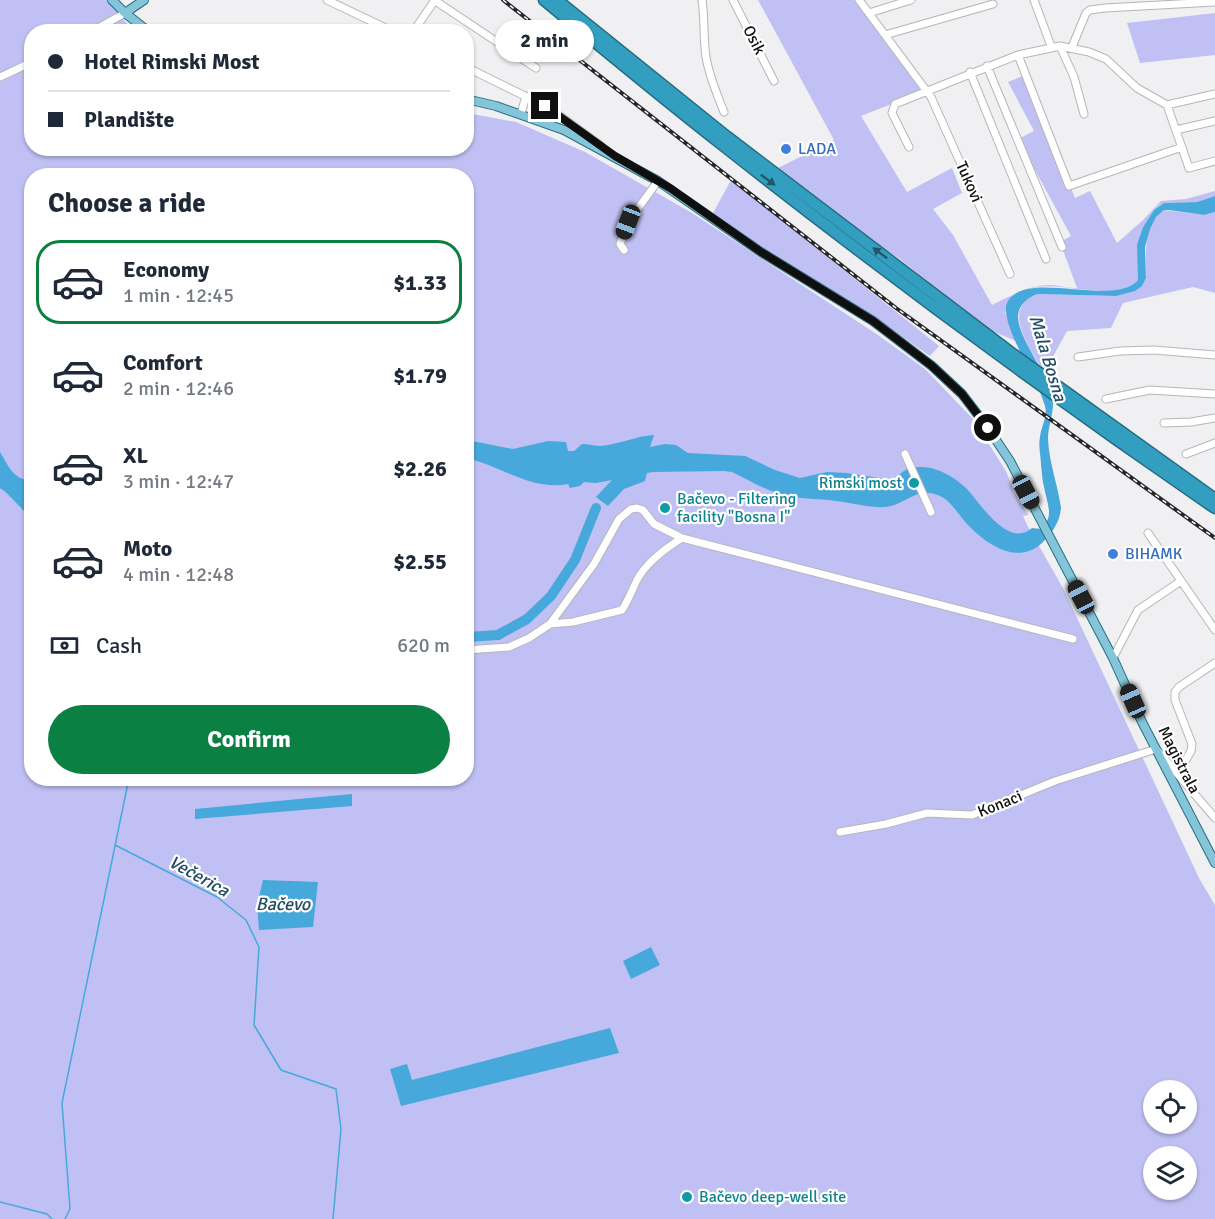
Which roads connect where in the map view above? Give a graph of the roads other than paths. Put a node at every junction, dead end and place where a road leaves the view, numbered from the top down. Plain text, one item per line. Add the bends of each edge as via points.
1 (112, 0) edge
2 (144, 0) edge
3 (327, 0) edge
4 (434, 0) edge
5 (544, 0) edge
6 (557, 0) edge
7 (702, 0) edge
8 (733, 0) edge
9 (859, 0) edge
10 (911, 0) edge
11 (1034, 0) edge
12 (1215, 2) edge
13 (993, 4) dead end
14 (125, 13) junction
15 (869, 13) junction
16 (106, 24) edge
17 (139, 24) edge
18 (377, 24) edge
19 (418, 24) edge
20 (470, 24) edge
21 (474, 27) edge
22 (885, 35) junction
23 (1051, 46) junction
24 (1060, 46) junction
25 (1072, 47) junction
26 (1017, 55) junction
27 (24, 66) edge
28 (987, 66) junction
29 (536, 68) dead end
30 (474, 71) edge
31 (970, 72) junction
32 (0, 77) edge
33 (774, 81) dead end
34 (926, 91) junction
35 (1215, 94) edge
36 (526, 96) junction
37 (474, 101) edge
38 (1167, 105) junction
39 (724, 112) dead end
40 (521, 114) junction
41 (1084, 114) dead end
42 (1215, 121) edge
43 (1176, 130) junction
44 (719, 136) junction
45 (909, 147) dead end
46 (1182, 147) junction
47 (615, 156) junction
48 (1215, 161) edge
49 (658, 181) junction
50 (1062, 247) dead end
51 (624, 250) dead end
52 (1046, 259) dead end
53 (1010, 274) dead end
54 (1215, 355) edge
55 (1078, 357) dead end
56 (1058, 391) junction
57 (1215, 394) edge
58 (1106, 399) dead end
59 (1215, 418) edge
60 (1164, 423) dead end
61 (1215, 443) edge
62 (905, 454) dead end
63 (1186, 454) dead end
64 (1215, 499) edge
65 (1215, 508) edge
66 (931, 512) dead end
67 (1148, 533) dead end
68 (682, 538) junction
69 (1181, 581) junction
70 (550, 624) junction
71 (1215, 630) edge
72 (1073, 639) dead end
73 (474, 649) edge
74 (1113, 658) junction
75 (1215, 663) edge
76 (1156, 749) junction
77 (1178, 774) junction
78 (1215, 818) edge
79 (840, 832) dead end
80 (1215, 862) edge

1 - 14 main road
2 - 14 main road
3 - 18 street
4 - 19 street
4 - 20 street
5 - 44 highway
6 - 44 highway
7 - 39 street via 706,57
8 - 33 street, Osik
9 - 15 street, Tukovi
10 - 15 street
11 - 23 street
12 - 25 street via 1090,10
13 - 22 street
14 - 16 street
14 - 17 main road
15 - 22 street, Tukovi
21 - 29 street
22 - 34 street, Tukovi
23 - 24 street
23 - 26 street
24 - 25 street
24 - 41 street
25 - 38 street via 1106,59 1137,88
26 - 28 street
26 - 46 street via 1068,186
27 - 32 street
28 - 31 street
28 - 50 street
30 - 36 street
31 - 34 street
31 - 52 street
34 - 45 street via 892,108
34 - 53 street, Tukovi
35 - 38 street
36 - 40 street
36 - 47 street
37 - 40 main road, Magistrala
38 - 43 street
40 - 47 main road, Magistrala
42 - 43 street
43 - 46 street
44 - 56 highway
46 - 48 street via 1189,168
47 - 49 main road, Magistrala
49 - 51 street via 628,222 620,244
49 - 74 main road, Magistrala via 761,252 873,321 962,394 1010,461
54 - 55 street via 1142,350
56 - 64 highway
56 - 65 highway
57 - 58 street via 1150,390
59 - 60 street
61 - 63 street
62 - 66 street
67 - 69 street
68 - 70 street via 638,578 622,610
68 - 70 street via 654,524 643,510 631,509 619,519 594,564
68 - 72 street
69 - 71 street
69 - 74 street via 1138,610
70 - 73 street via 509,647
74 - 76 main road, Magistrala
75 - 77 street via 1175,692 1192,744
76 - 77 street
76 - 79 street, Konaci via 1055,781 972,815 927,813
76 - 80 main road, Magistrala
77 - 78 street

